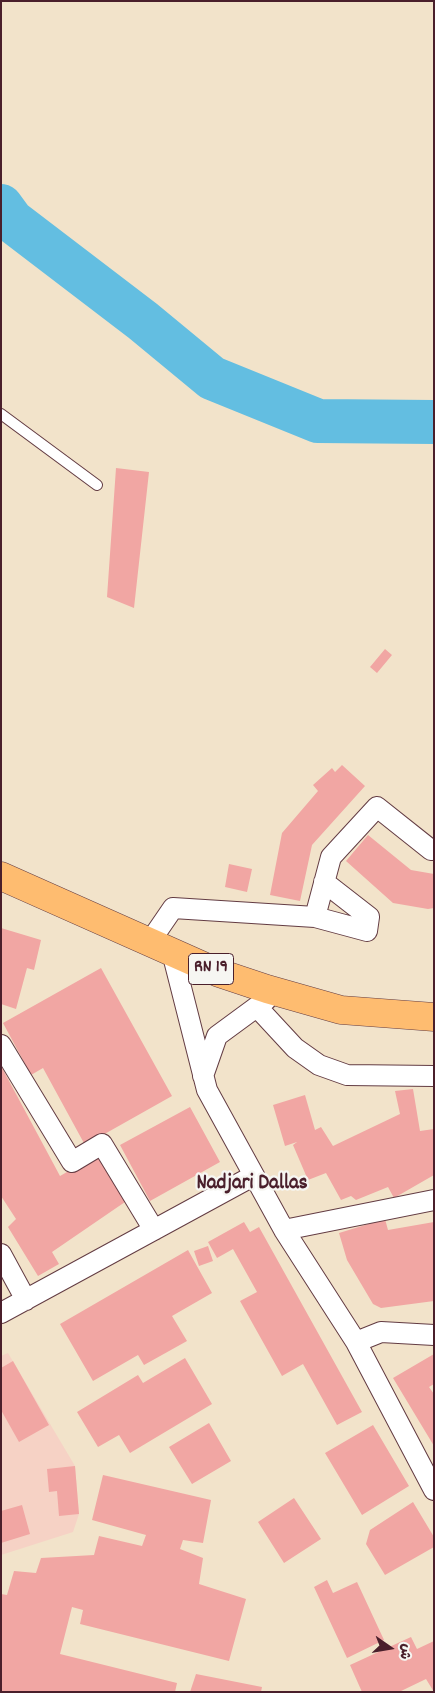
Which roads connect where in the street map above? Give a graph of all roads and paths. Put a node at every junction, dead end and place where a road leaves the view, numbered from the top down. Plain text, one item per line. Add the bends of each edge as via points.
1 (1, 414) edge
2 (97, 485) dead end
3 (434, 849) edge
4 (1, 876) edge
5 (324, 882) junction
6 (315, 917) junction
7 (161, 947) junction
8 (268, 1000) junction
9 (434, 1017) edge
10 (1, 1045) edge
11 (203, 1076) junction
12 (434, 1076) edge
13 (253, 1176) junction
14 (434, 1200) edge
15 (154, 1230) junction
16 (284, 1230) junction
17 (1, 1254) edge
18 (26, 1300) junction
19 (1, 1313) edge
20 (434, 1335) edge
21 (356, 1342) junction
22 (434, 1490) edge

1 - 2 lane
3 - 5 street via 377,807 331,857
4 - 7 main road, RN 19
5 - 6 street
5 - 6 street via 369,917 367,931
6 - 7 street via 173,908
7 - 8 main road, RN 19
7 - 11 street
8 - 9 main road, RN 19 via 341,1010
8 - 11 street via 217,1036
8 - 12 street via 295,1048 320,1065 347,1075
10 - 15 street via 72,1162 102,1144
11 - 13 street via 207,1090
13 - 15 street
13 - 16 street
14 - 16 street
15 - 18 street
16 - 21 street
17 - 18 street
18 - 19 street
20 - 21 street via 381,1332
21 - 22 street

